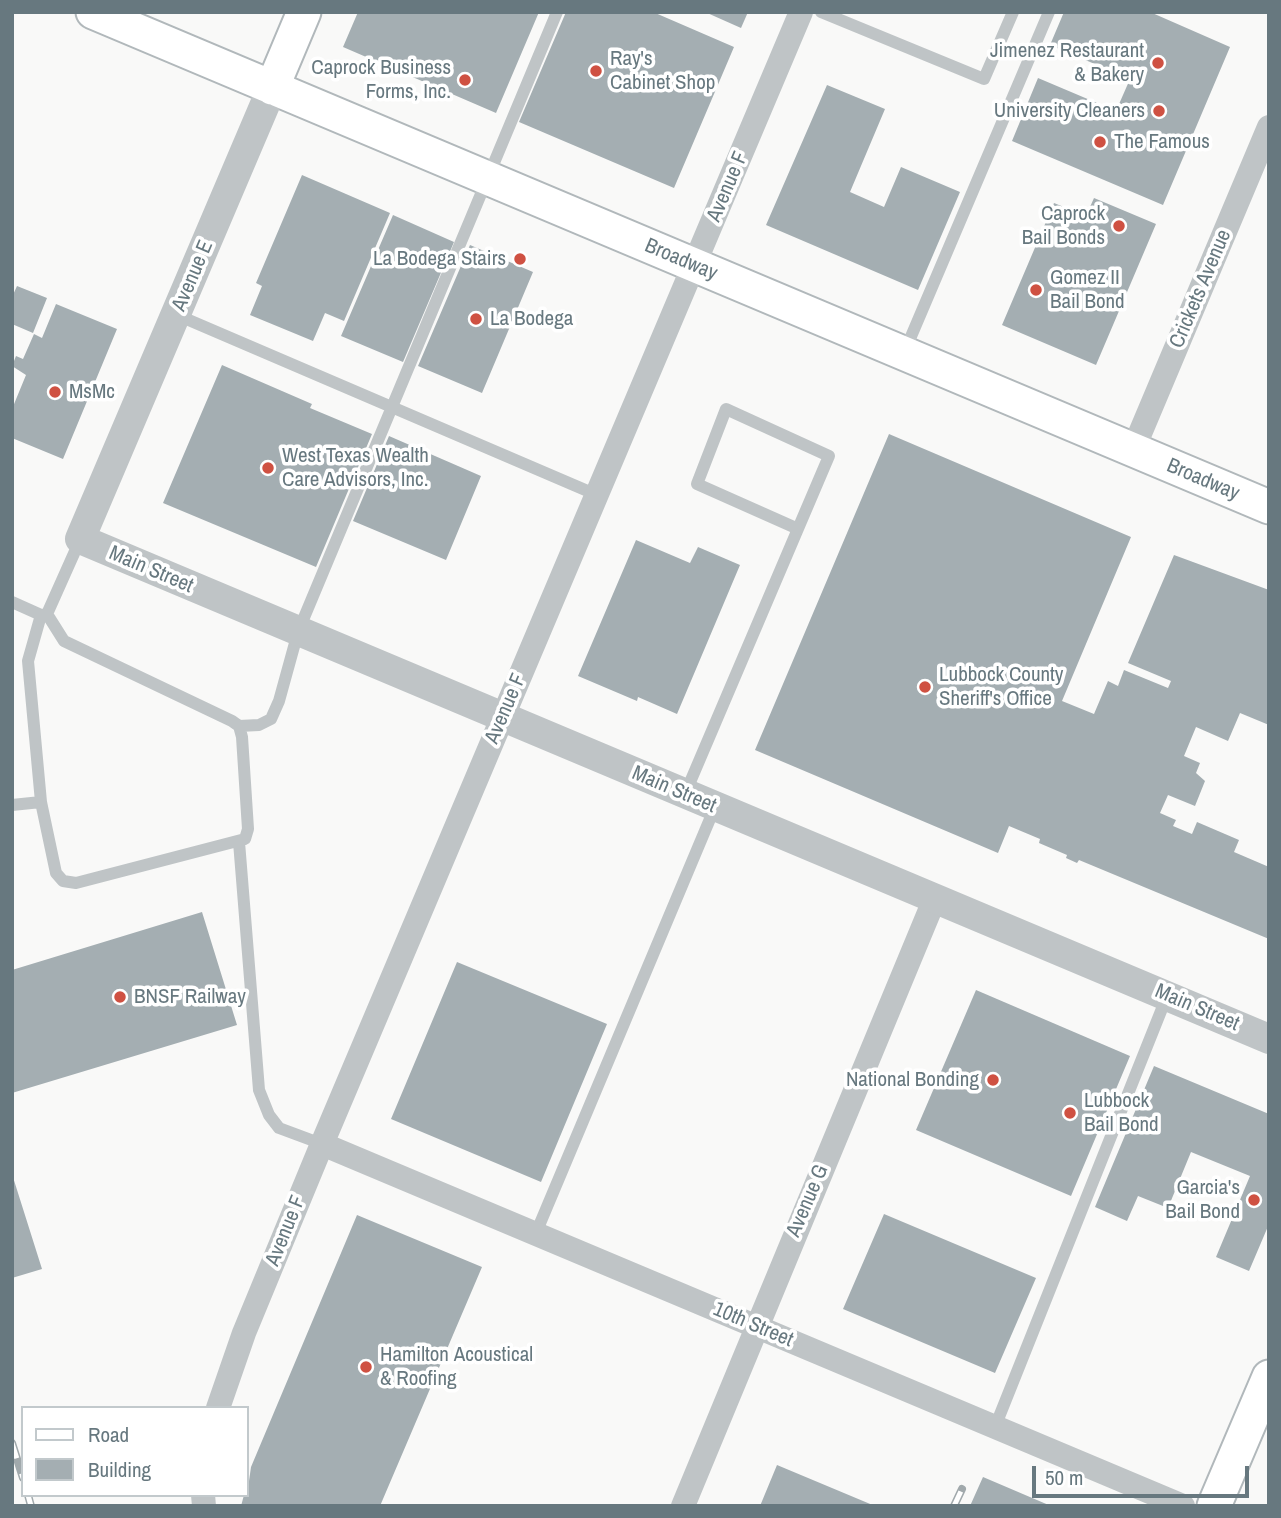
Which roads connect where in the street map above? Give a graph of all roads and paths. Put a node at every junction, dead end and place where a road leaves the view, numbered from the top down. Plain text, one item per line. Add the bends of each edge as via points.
1 (93, 12) edge
2 (304, 12) edge
3 (557, 12) edge
4 (801, 12) edge
5 (821, 12) edge
6 (1013, 12) edge
7 (1049, 12) edge
8 (272, 88) junction
9 (1269, 127) edge
10 (488, 178) junction
11 (695, 266) junction
12 (177, 315) junction
13 (904, 354) junction
14 (392, 408) junction
15 (1133, 450) junction
16 (597, 495) junction
17 (1269, 508) edge
18 (796, 528) junction
19 (80, 539) junction
20 (12, 602) edge
21 (44, 614) junction
22 (298, 632) junction
23 (502, 719) junction
24 (239, 726) junction
25 (685, 794) junction
26 (41, 802) junction
27 (12, 805) edge
28 (715, 807) junction
29 (239, 842) junction
30 (935, 898) junction
31 (1167, 996) junction
32 (1269, 1039) edge
33 (322, 1144) junction
34 (536, 1233) junction
35 (757, 1326) junction
36 (1269, 1377) edge
37 (219, 1406) edge
38 (995, 1427) junction
39 (683, 1506) edge
40 (1183, 1506) edge
41 (1214, 1506) edge

1 - 8 main road, Broadway
2 - 8 main road, Avenue E
3 - 10 lane
4 - 11 street, Avenue F
5 - 6 lane via 984,79
7 - 13 lane
8 - 10 main road, Broadway
8 - 12 street, Avenue E
9 - 15 street, Crickets Avenue
10 - 11 main road, Broadway
10 - 14 lane
11 - 13 main road, Broadway
11 - 16 street, Avenue F
12 - 14 lane
12 - 19 street, Avenue E
13 - 15 main road, Broadway
14 - 16 lane
14 - 22 lane
15 - 17 main road, Broadway
16 - 23 street, Avenue F
18 - 18 lane via 829,456 726,408 697,484
18 - 25 lane
19 - 21 lane
19 - 22 street, Main Street
20 - 21 lane
21 - 24 lane via 64,641
21 - 26 lane via 28,661
22 - 23 street, Main Street
22 - 24 lane via 271,719
23 - 25 street, Main Street
23 - 33 street, Avenue F
24 - 29 lane via 248,829
25 - 28 street, Main Street
26 - 27 lane
26 - 29 lane via 56,873 63,881 76,883
28 - 30 street, Main Street
28 - 34 lane
29 - 33 lane via 260,1090 268,1115 279,1128
30 - 31 street, Main Street
30 - 35 street, Avenue G
31 - 32 street, Main Street
31 - 38 lane
33 - 34 street, 10th Street
33 - 37 street, Avenue F
34 - 35 street, 10th Street
35 - 38 street, 10th Street
35 - 39 street, Avenue G
36 - 41 main road
38 - 40 street, 10th Street

